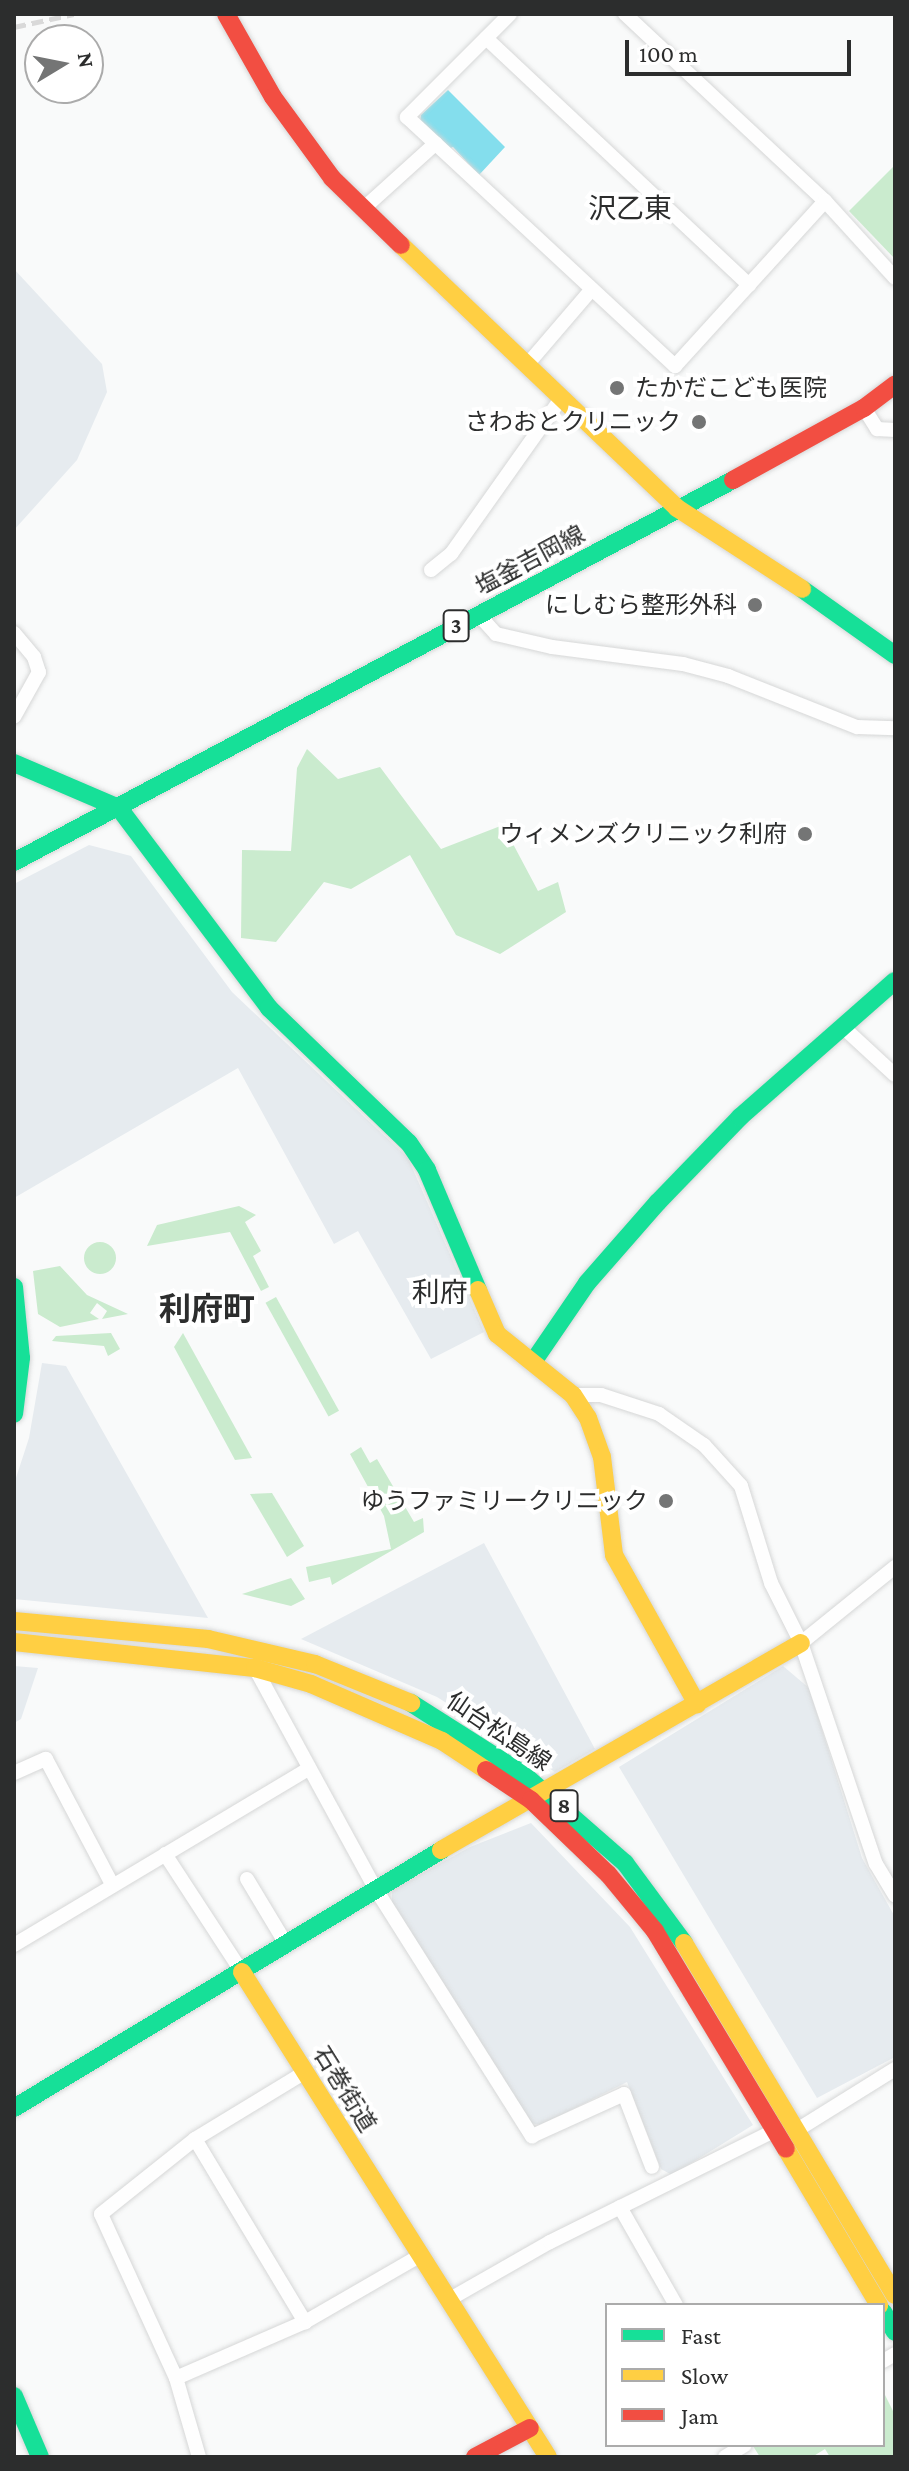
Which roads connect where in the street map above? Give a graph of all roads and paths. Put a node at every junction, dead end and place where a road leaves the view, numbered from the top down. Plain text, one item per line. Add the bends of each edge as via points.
1 (226, 14) edge
2 (510, 14) edge
3 (625, 14) edge
4 (486, 38) junction
5 (436, 143) junction
6 (825, 201) junction
7 (363, 209) junction
8 (895, 278) edge
9 (749, 285) junction
10 (592, 289) junction
11 (526, 366) junction
12 (895, 385) edge
13 (560, 400) junction
14 (864, 408) junction
15 (895, 430) edge
16 (677, 508) junction
17 (431, 570) dead end
18 (478, 614) junction
19 (14, 633) edge
20 (895, 655) edge
21 (14, 717) edge
22 (895, 728) edge
23 (14, 763) edge
24 (119, 808) junction
25 (14, 862) edge
26 (895, 981) edge
27 (844, 1028) junction
28 (895, 1075) edge
29 (14, 1287) edge
30 (533, 1362) junction
31 (573, 1395) junction
32 (14, 1414) edge
33 (895, 1567) edge
34 (14, 1621) edge
35 (14, 1642) edge
36 (801, 1643) junction
37 (255, 1668) junction
38 (697, 1704) junction
39 (306, 1770) junction
40 (14, 1773) edge
41 (538, 1796) junction
42 (165, 1854) junction
43 (247, 1879) dead end
44 (112, 1884) junction
45 (375, 1888) junction
46 (895, 1896) edge
47 (286, 1944) junction
48 (14, 1945) edge
49 (242, 1972) junction
50 (895, 2069) edge
51 (305, 2072) junction
52 (14, 2108) edge
53 (797, 2130) junction
54 (774, 2131) junction
55 (195, 2139) junction
56 (652, 2167) dead end
57 (620, 2207) junction
58 (421, 2255) junction
59 (895, 2295) edge
60 (450, 2299) junction
61 (675, 2303) edge
62 (878, 2303) edge
63 (305, 2322) junction
64 (176, 2378) junction
65 (14, 2396) edge
66 (530, 2428) junction
67 (40, 2457) edge
68 (199, 2457) edge
69 (475, 2457) edge
70 (548, 2457) edge

1 - 7 street via 303,140
2 - 4 street
3 - 6 street
4 - 5 street via 407,117
4 - 9 street
5 - 7 street
5 - 10 street
6 - 8 street
6 - 9 street
7 - 11 street
9 - 10 street via 675,366
10 - 11 street
11 - 13 street
12 - 14 street, 塩釜吉岡線 / 3
13 - 16 street
13 - 17 street via 451,554
14 - 15 street via 877,429
14 - 16 street, 塩釜吉岡線 / 3
16 - 18 street, 塩釜吉岡線 / 3
16 - 20 street via 870,633
18 - 22 street via 496,634 683,664 728,676 857,727
18 - 24 street, 塩釜吉岡線 / 3
19 - 21 street via 39,672
23 - 24 street
24 - 25 street, 塩釜吉岡線 / 3
24 - 30 street via 269,1008 409,1143 427,1170 485,1315 497,1334
26 - 27 street
27 - 28 street
27 - 30 street via 740,1117 658,1202 587,1283
29 - 32 street via 21,1358
30 - 31 street
31 - 36 street via 601,1395 659,1414 722,1464 741,1486 771,1583
31 - 38 street via 602,1457 614,1555
33 - 36 street
34 - 41 street, 仙台松島線 / 8 via 208,1639 315,1664 418,1706
35 - 37 street, 仙台松島線 / 8
36 - 38 street
36 - 46 street via 876,1864
37 - 39 street
37 - 41 street, 仙台松島線 / 8 via 410,1724
38 - 41 street
39 - 42 street
39 - 45 street
40 - 44 street via 46,1759
41 - 45 street
41 - 53 street, 仙台松島線 / 8 via 625,1863 672,1923
41 - 54 street, 仙台松島線 / 8 via 655,1931
42 - 44 street
42 - 49 street
43 - 47 street
44 - 48 street
45 - 47 street
45 - 56 street via 532,2136 624,2094
47 - 49 street
49 - 51 street, 石巻街道
49 - 52 street
50 - 53 street
51 - 55 street
51 - 58 street, 石巻街道
53 - 59 street, 仙台松島線 / 8
54 - 57 street
54 - 62 street, 仙台松島線 / 8
55 - 63 street
55 - 64 street via 101,2214
57 - 60 street
57 - 61 street
58 - 60 street, 石巻街道
58 - 63 street
60 - 66 street, 石巻街道
63 - 64 street
64 - 68 street
65 - 67 street
66 - 69 street
66 - 70 street, 石巻街道

